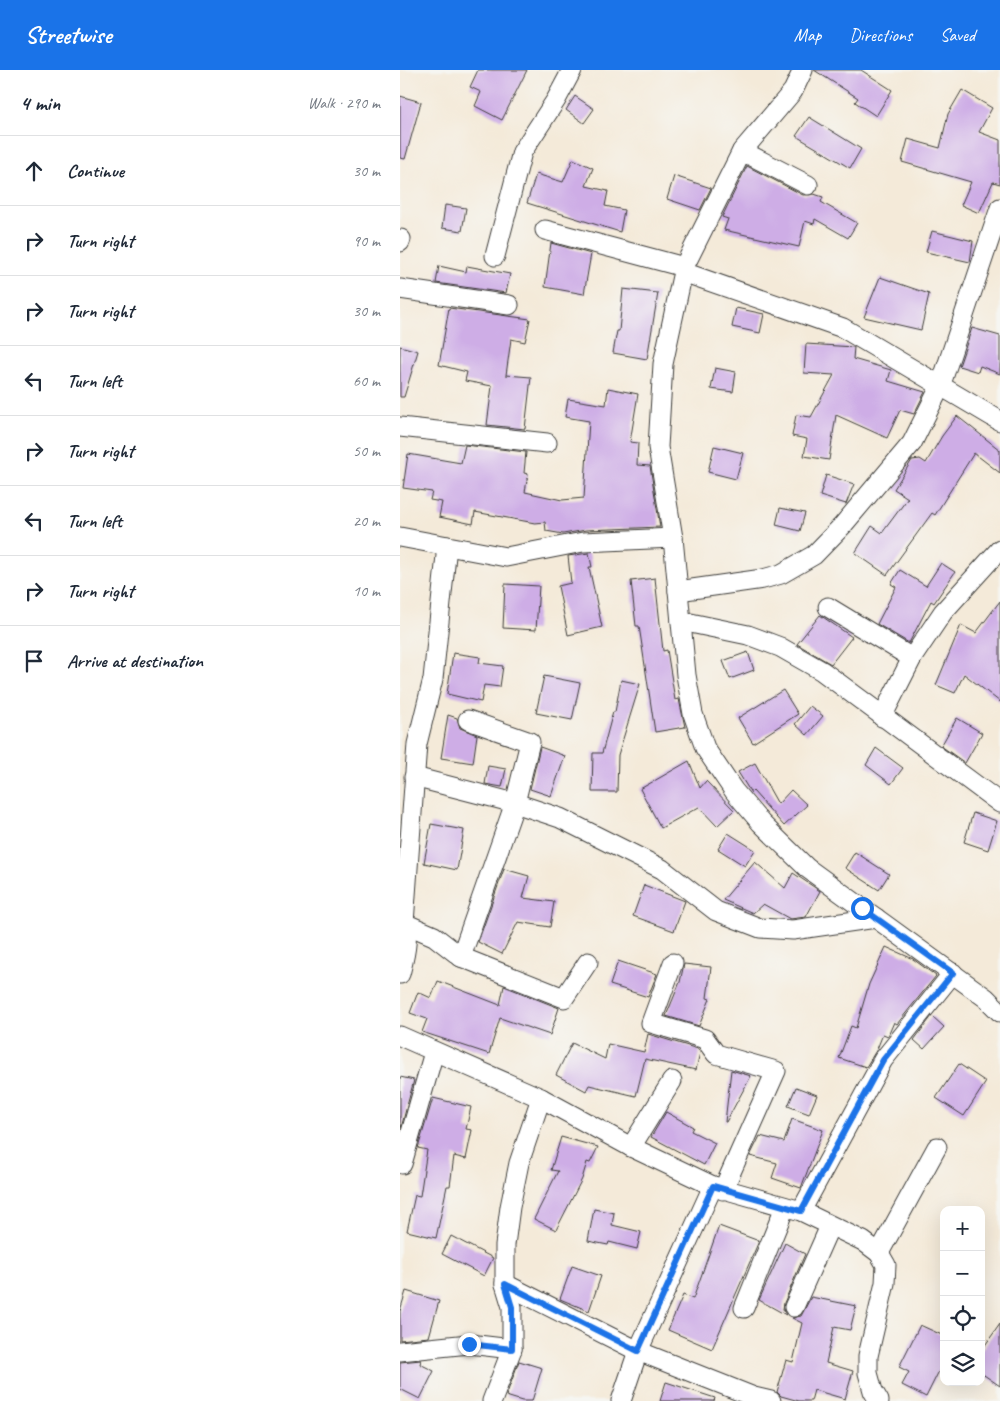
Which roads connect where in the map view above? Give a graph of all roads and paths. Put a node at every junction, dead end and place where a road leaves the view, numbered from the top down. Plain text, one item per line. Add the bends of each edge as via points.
1 (572, 70) edge
2 (803, 70) edge
3 (742, 151) junction
4 (808, 185) dead end
5 (1000, 208) edge
6 (545, 230) dead end
7 (495, 256) dead end
8 (684, 269) junction
9 (400, 288) edge
10 (509, 305) dead end
11 (940, 387) junction
12 (1000, 422) edge
13 (400, 427) edge
14 (546, 443) dead end
15 (400, 537) edge
16 (673, 538) junction
17 (446, 546) junction
18 (1000, 549) edge
19 (678, 591) junction
20 (828, 608) dead end
21 (680, 621) junction
22 (912, 658) junction
23 (882, 717) junction
24 (468, 720) dead end
25 (414, 777) junction
26 (515, 803) junction
27 (1000, 803) edge
28 (876, 918) junction
29 (402, 920) edge
30 (461, 956) junction
31 (588, 962) dead end
32 (673, 963) dead end
33 (953, 973) junction
34 (400, 974) edge
35 (1000, 1012) edge
36 (400, 1036) edge
37 (434, 1052) junction
38 (672, 1081) dead end
39 (541, 1098) junction
40 (631, 1147) junction
41 (937, 1147) dead end
42 (402, 1164) dead end
43 (718, 1188) junction
44 (793, 1209) junction
45 (830, 1226) junction
46 (879, 1253) junction
47 (505, 1284) junction
48 (794, 1307) dead end
49 (744, 1308) dead end
50 (512, 1349) junction
51 (400, 1351) edge
52 (638, 1351) junction
53 (492, 1401) edge
54 (621, 1401) edge
55 (771, 1401) edge
56 (879, 1401) edge

1 - 7 street via 522,152
2 - 3 street via 793,91
3 - 4 street
3 - 8 street
5 - 11 street
6 - 8 street
8 - 11 street via 843,328
8 - 16 street via 663,364 658,447
9 - 10 street
11 - 12 street
11 - 19 street via 912,443 814,555 781,574 763,579
13 - 14 street
15 - 17 street
16 - 17 street via 583,542 506,557
16 - 19 street
17 - 25 street via 433,680 417,744
18 - 22 street via 942,612
19 - 21 street
20 - 22 street
21 - 23 street via 748,635 780,647 822,671
21 - 28 street via 687,685 705,748 761,824 807,868
22 - 23 street
23 - 27 street
24 - 26 street via 530,742
25 - 26 street
25 - 29 street
26 - 28 street via 560,818 662,869 716,911 760,928 793,930
26 - 30 street
28 - 33 street
29 - 30 street via 434,936
29 - 34 street via 406,940
30 - 31 street via 564,998
32 - 43 street via 651,1023 705,1039 716,1054 776,1071
33 - 35 street
33 - 44 street via 883,1060
36 - 37 street
37 - 39 street
37 - 42 street
38 - 40 street
39 - 40 street
39 - 47 street via 510,1207 505,1245
40 - 43 street
41 - 46 street
43 - 44 street
43 - 52 street
44 - 45 street
44 - 49 street
45 - 46 street via 863,1241
45 - 48 street
46 - 56 street via 886,1265 885,1283 868,1356 868,1373
47 - 50 street via 512,1307
47 - 52 street
50 - 51 street via 469,1344
50 - 53 street
52 - 54 street
52 - 55 street

